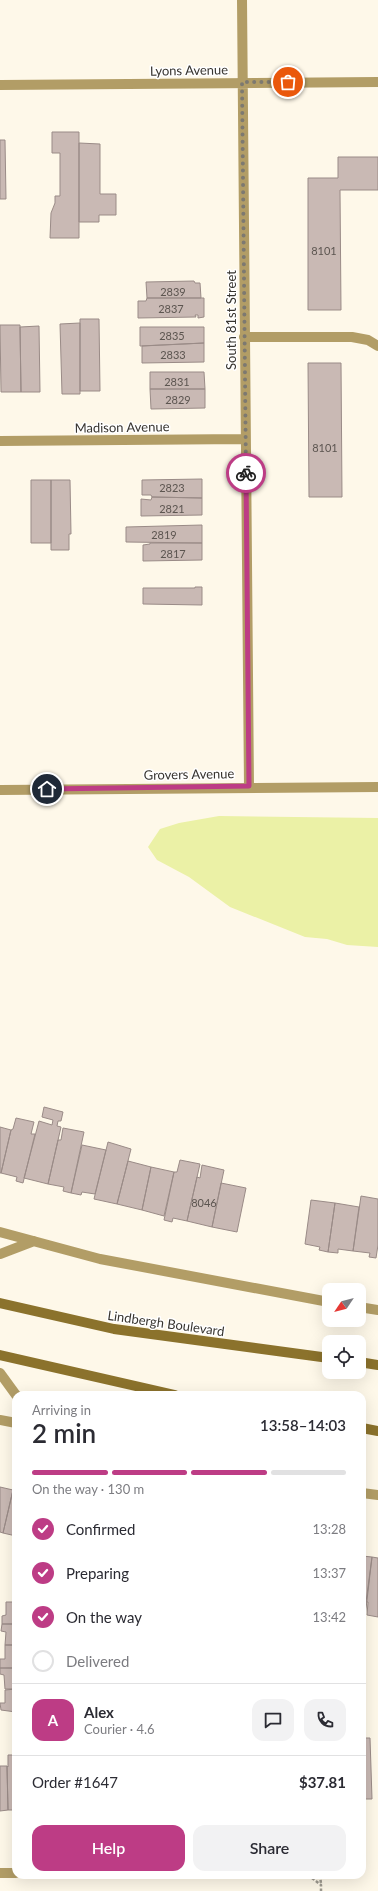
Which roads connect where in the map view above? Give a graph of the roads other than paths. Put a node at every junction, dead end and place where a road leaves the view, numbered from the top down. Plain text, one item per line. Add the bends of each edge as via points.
1 (242, 0) edge
2 (242, 82) junction
3 (378, 82) edge
4 (0, 85) edge
5 (244, 337) junction
6 (378, 346) edge
7 (245, 439) junction
8 (0, 441) edge
9 (249, 786) junction
10 (378, 787) edge
11 (0, 790) edge
12 (0, 1232) edge
13 (34, 1242) junction
14 (0, 1254) edge
15 (322, 1301) edge
16 (0, 1303) edge
17 (366, 1309) edge
18 (378, 1310) edge
19 (0, 1355) edge
20 (322, 1357) edge
21 (366, 1363) edge
22 (378, 1365) edge
23 (0, 1373) edge
24 (13, 1391) edge
25 (158, 1391) edge
26 (0, 1420) edge
27 (12, 1422) edge
28 (366, 1429) edge
29 (378, 1431) edge
30 (366, 1494) edge
31 (378, 1495) edge
32 (0, 1873) edge
33 (12, 1873) edge

1 - 2 street, South 81st Street
2 - 3 street, Lyons Avenue
2 - 4 street, Lyons Avenue
2 - 5 street, South 81st Street
5 - 6 street via 352,337 368,340
5 - 7 street, South 81st Street
7 - 8 street, Madison Avenue
7 - 9 street, South 81st Street
9 - 10 street, Grovers Avenue
9 - 11 street, Grovers Avenue
12 - 13 street
13 - 14 street
13 - 15 street via 100,1259
16 - 20 main road, Lindbergh Boulevard via 114,1329
17 - 18 street
19 - 25 main road
21 - 22 main road
23 - 24 street
26 - 27 street
28 - 29 main road
30 - 31 street
32 - 33 street

